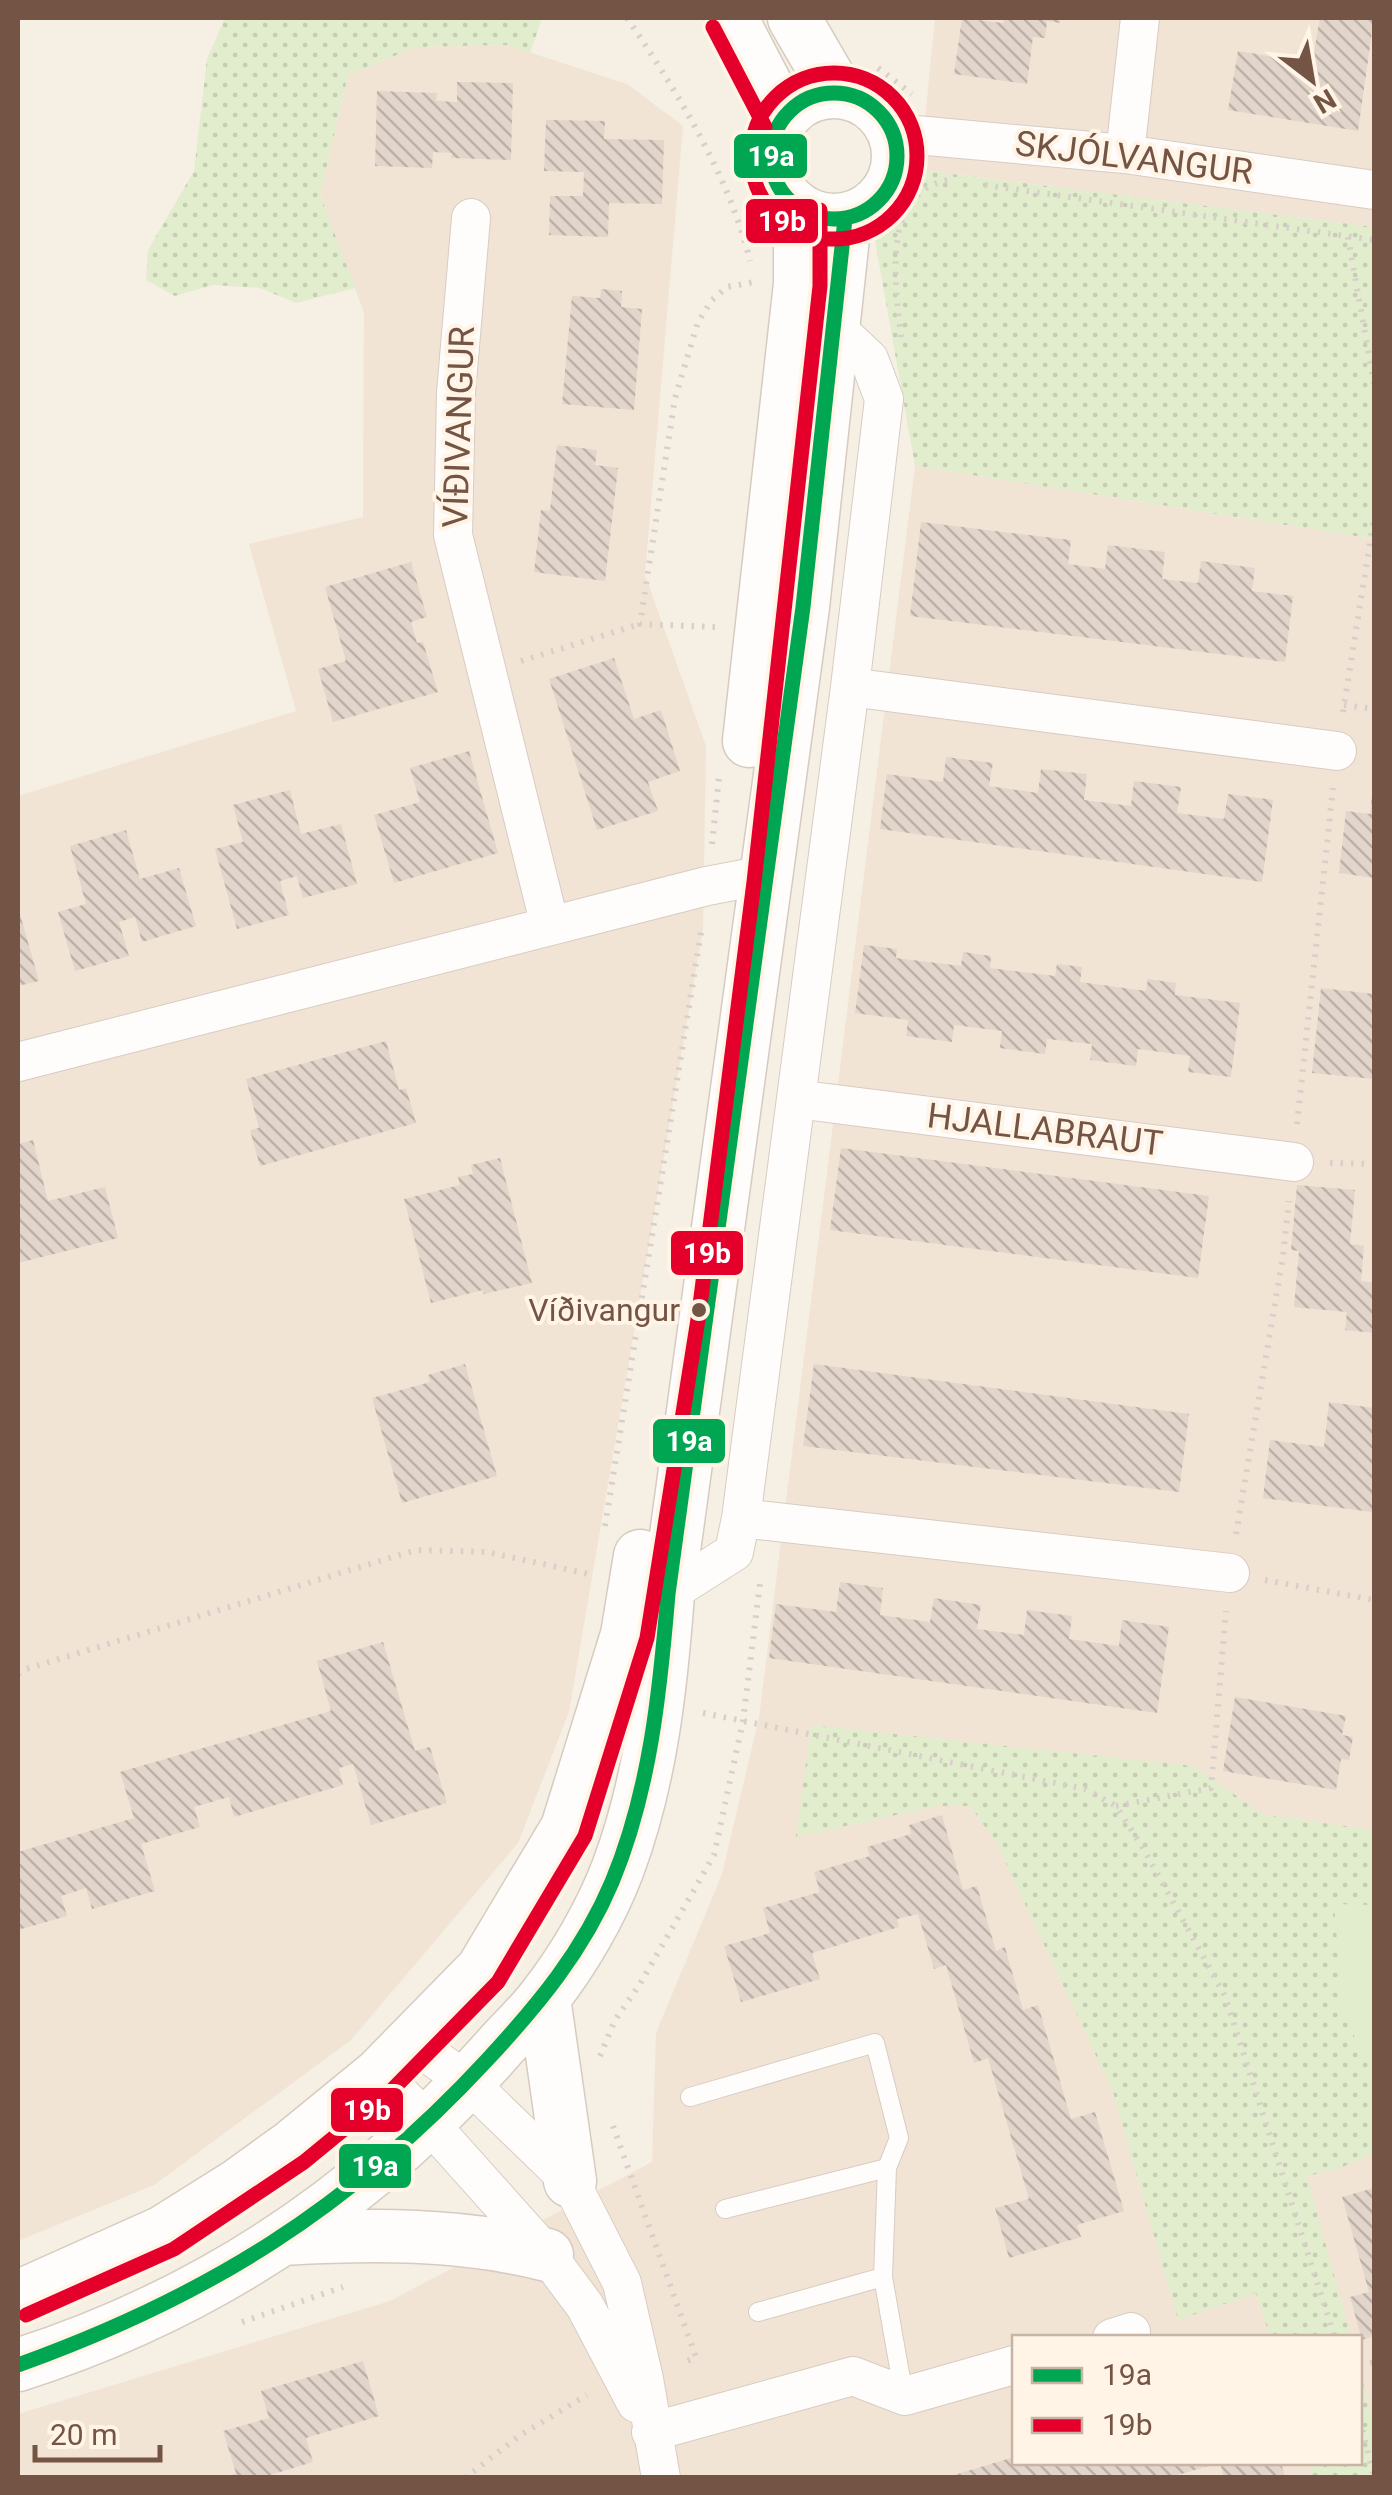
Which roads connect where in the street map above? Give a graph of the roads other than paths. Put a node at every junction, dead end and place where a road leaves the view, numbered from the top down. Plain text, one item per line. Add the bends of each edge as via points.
1 (731, 18) edge
2 (794, 18) edge
3 (1140, 18) edge
4 (837, 92) junction
5 (783, 118) junction
6 (894, 132) junction
7 (1125, 154) junction
8 (1374, 190) edge
9 (823, 215) junction
10 (471, 218) dead end
11 (835, 327) junction
12 (850, 687) junction
13 (1337, 752) dead end
14 (735, 880) junction
15 (550, 926) junction
16 (18, 1062) edge
17 (796, 1100) junction
18 (1294, 1162) dead end
19 (741, 1518) junction
20 (1230, 1573) road end
21 (668, 1594) junction
22 (544, 1998) junction
23 (396, 2058) junction
24 (470, 2084) junction
25 (690, 2098) dead end
26 (429, 2123) junction
27 (887, 2168) junction
28 (570, 2181) junction
29 (724, 2209) dead end
30 (283, 2239) junction
31 (547, 2255) junction
32 (883, 2277) junction
33 (18, 2297) edge
34 (758, 2312) dead end
35 (18, 2365) edge
36 (1012, 2366) edge
37 (904, 2396) junction
38 (651, 2432) junction
39 (661, 2478) edge

1 - 5 main road
2 - 4 main road
3 - 7 street
4 - 5 main road via 816,95
4 - 6 main road via 877,108
5 - 9 main road via 773,136 774,178 784,196
6 - 7 street, SKJÓLVANGUR
6 - 9 main road via 895,177 884,197 866,212
7 - 8 street, SKJÓLVANGUR
9 - 11 main road
9 - 14 main road via 800,284
10 - 15 street, VÍÐIVANGUR via 456,392 453,535
11 - 12 street via 868,359 884,399
11 - 14 main road via 803,607
12 - 13 street
12 - 17 street
14 - 15 street
14 - 21 main road
14 - 23 main road via 679,1310 627,1635 567,1828 482,1970
15 - 16 street
17 - 18 street, HJALLABRAUT
17 - 19 street
19 - 20 street
19 - 21 street via 734,1552
21 - 22 main road via 660,1704 634,1818 598,1911
22 - 24 main road
22 - 28 main road
23 - 24 street
23 - 26 street
23 - 33 main road via 238,2185 163,2232
24 - 26 main road
24 - 28 street
25 - 27 lane via 875,2043 899,2138
26 - 30 main road
26 - 31 street
27 - 29 lane
27 - 32 lane
28 - 38 street via 622,2283
30 - 31 main road via 408,2236 497,2243
30 - 35 main road via 149,2316
31 - 38 street via 585,2306
32 - 34 lane
32 - 37 lane
36 - 37 street
37 - 38 street via 854,2376
38 - 39 street

